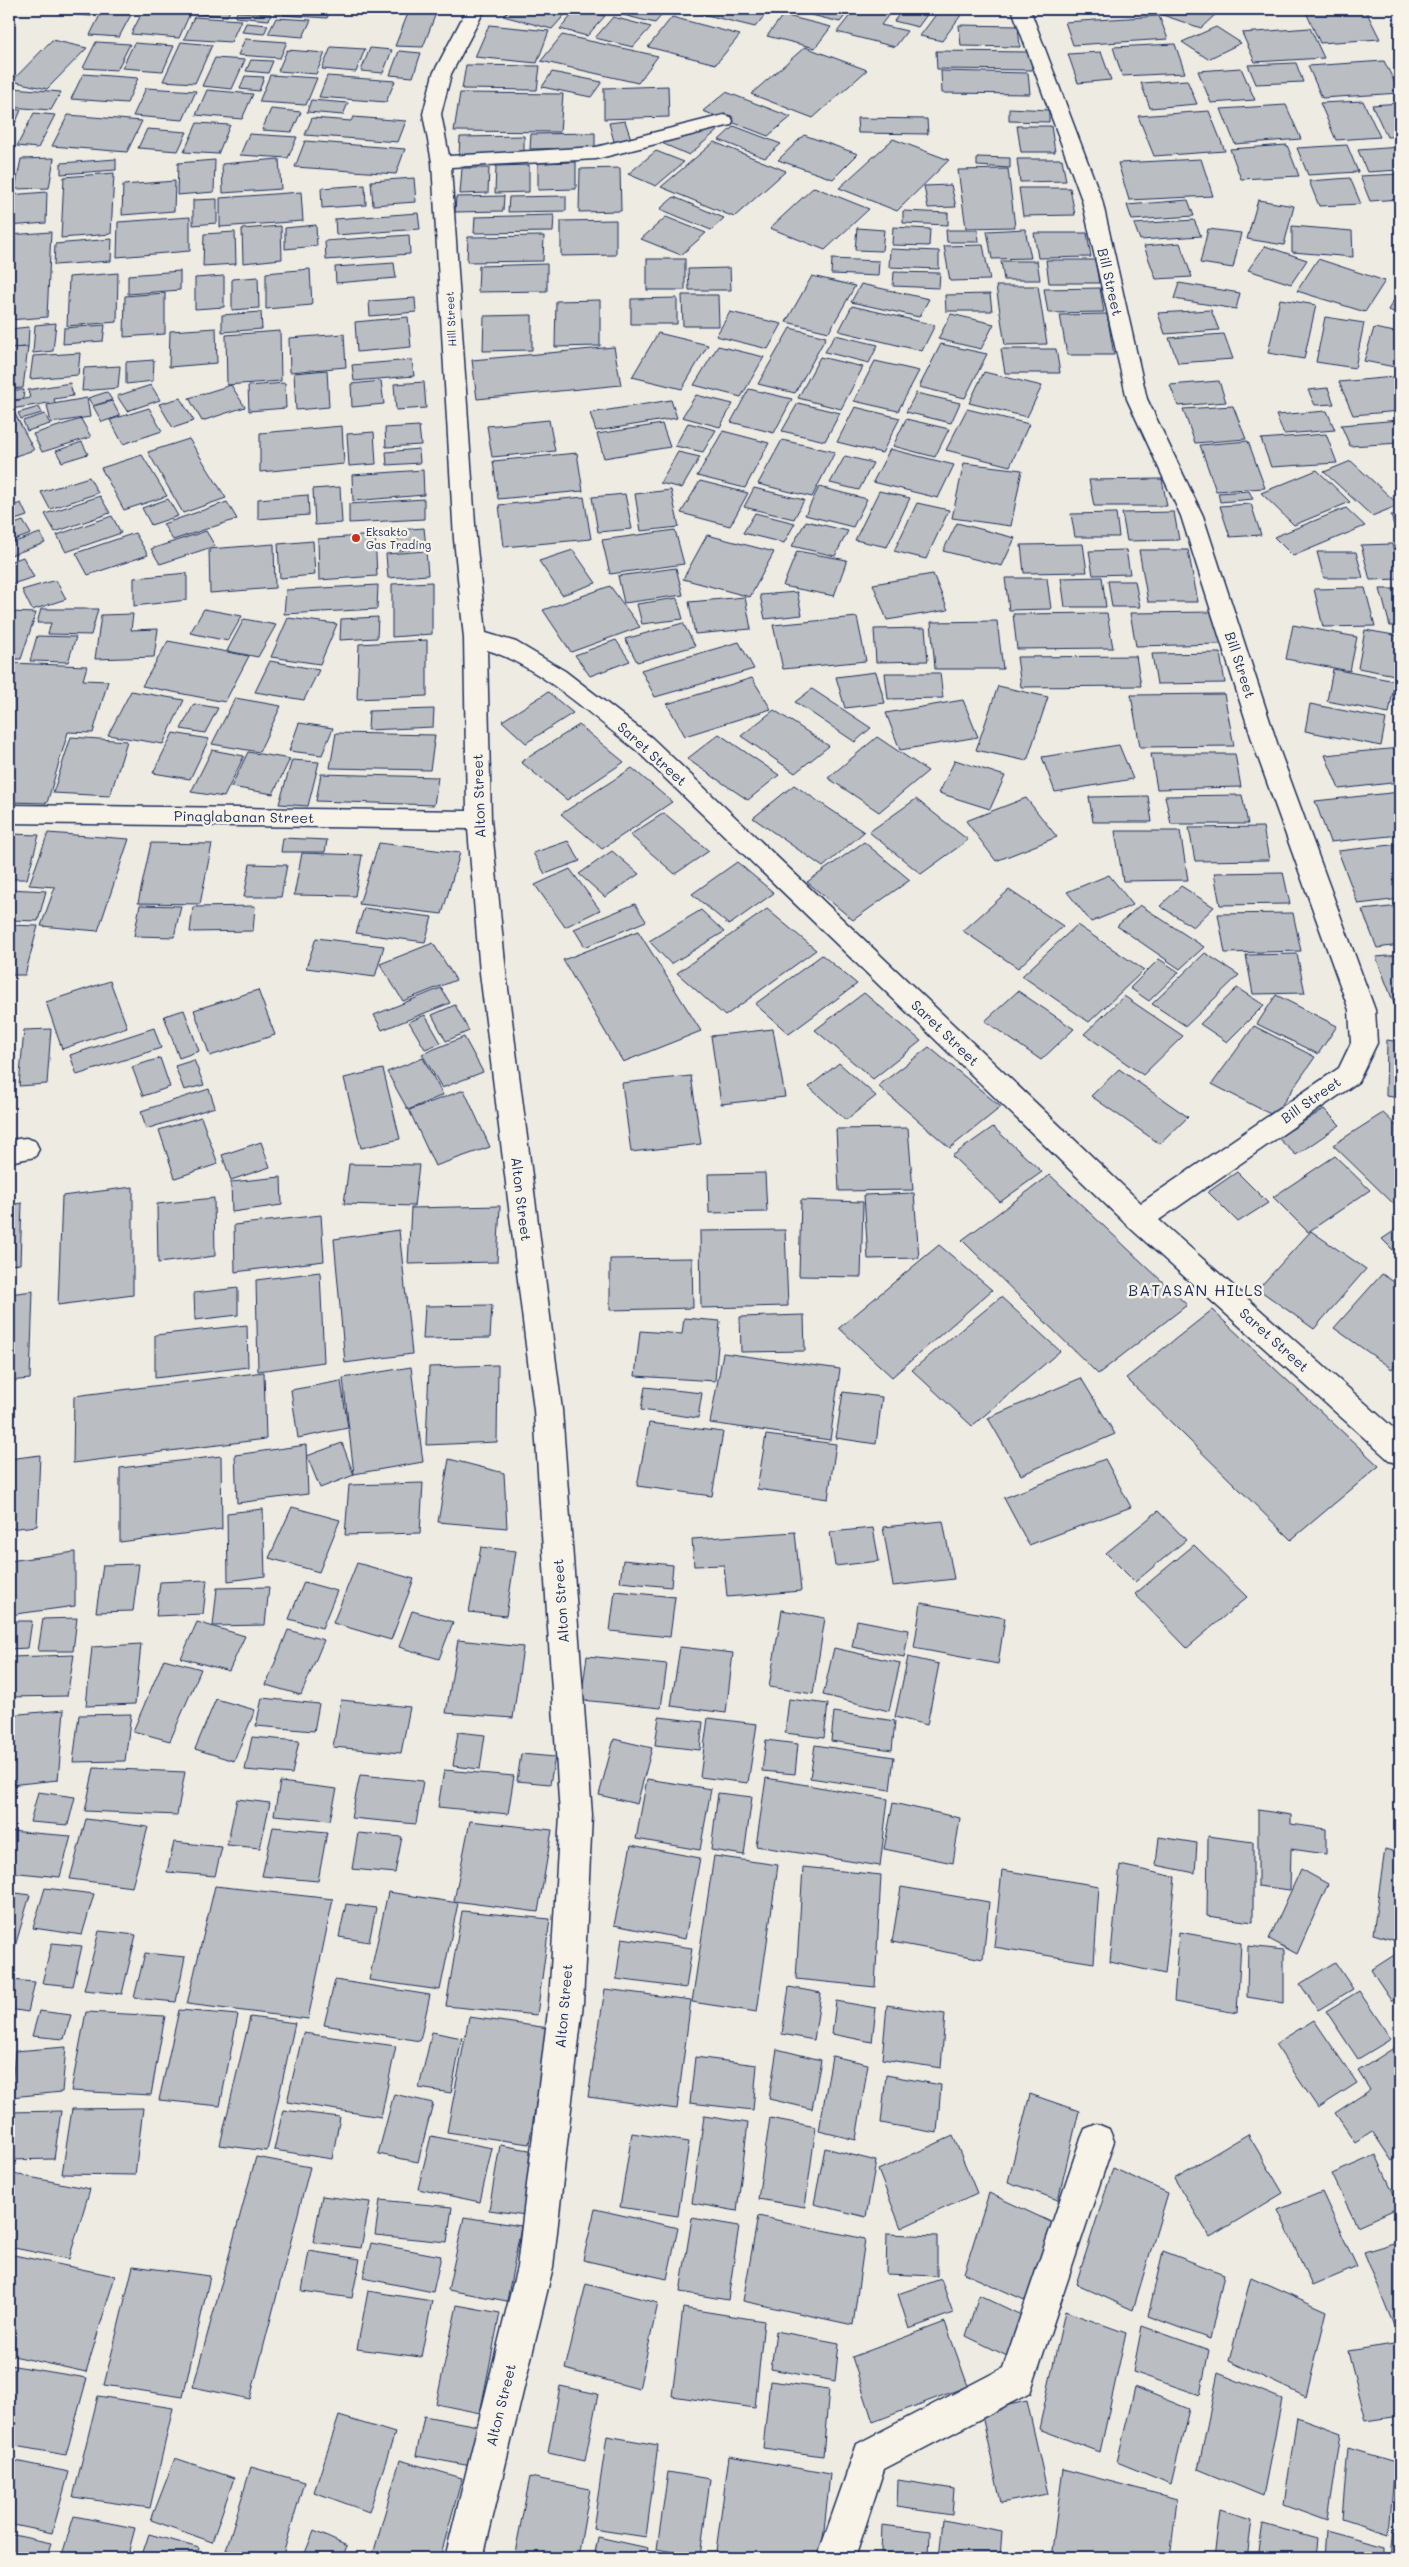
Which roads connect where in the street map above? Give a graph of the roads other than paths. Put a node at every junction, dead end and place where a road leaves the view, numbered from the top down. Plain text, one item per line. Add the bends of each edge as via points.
1 (476, 9) edge
2 (1018, 10) edge
3 (724, 121) dead end
4 (441, 162) junction
5 (475, 638) junction
6 (9, 814) edge
7 (479, 820) junction
8 (1139, 1219) junction
9 (1400, 1452) edge
10 (1097, 2140) dead end
11 (464, 2558) edge
12 (836, 2558) edge

1 - 4 street, Hill Street via 442,74 432,114
2 - 8 street, Bill Street via 1092,200 1137,399 1192,516 1267,749 1362,1010 1364,1043 1348,1075
3 - 4 street via 596,153
4 - 5 street, Hill Street via 465,539
5 - 7 street, Alton Street
5 - 8 street, Saret Street via 508,648 557,677 644,744
6 - 7 street, Pinaglabanan Street
7 - 11 street, Alton Street via 492,973 548,1410 576,1815 566,2003 535,2267
8 - 9 street, Saret Street
10 - 12 street via 1017,2380 870,2457

